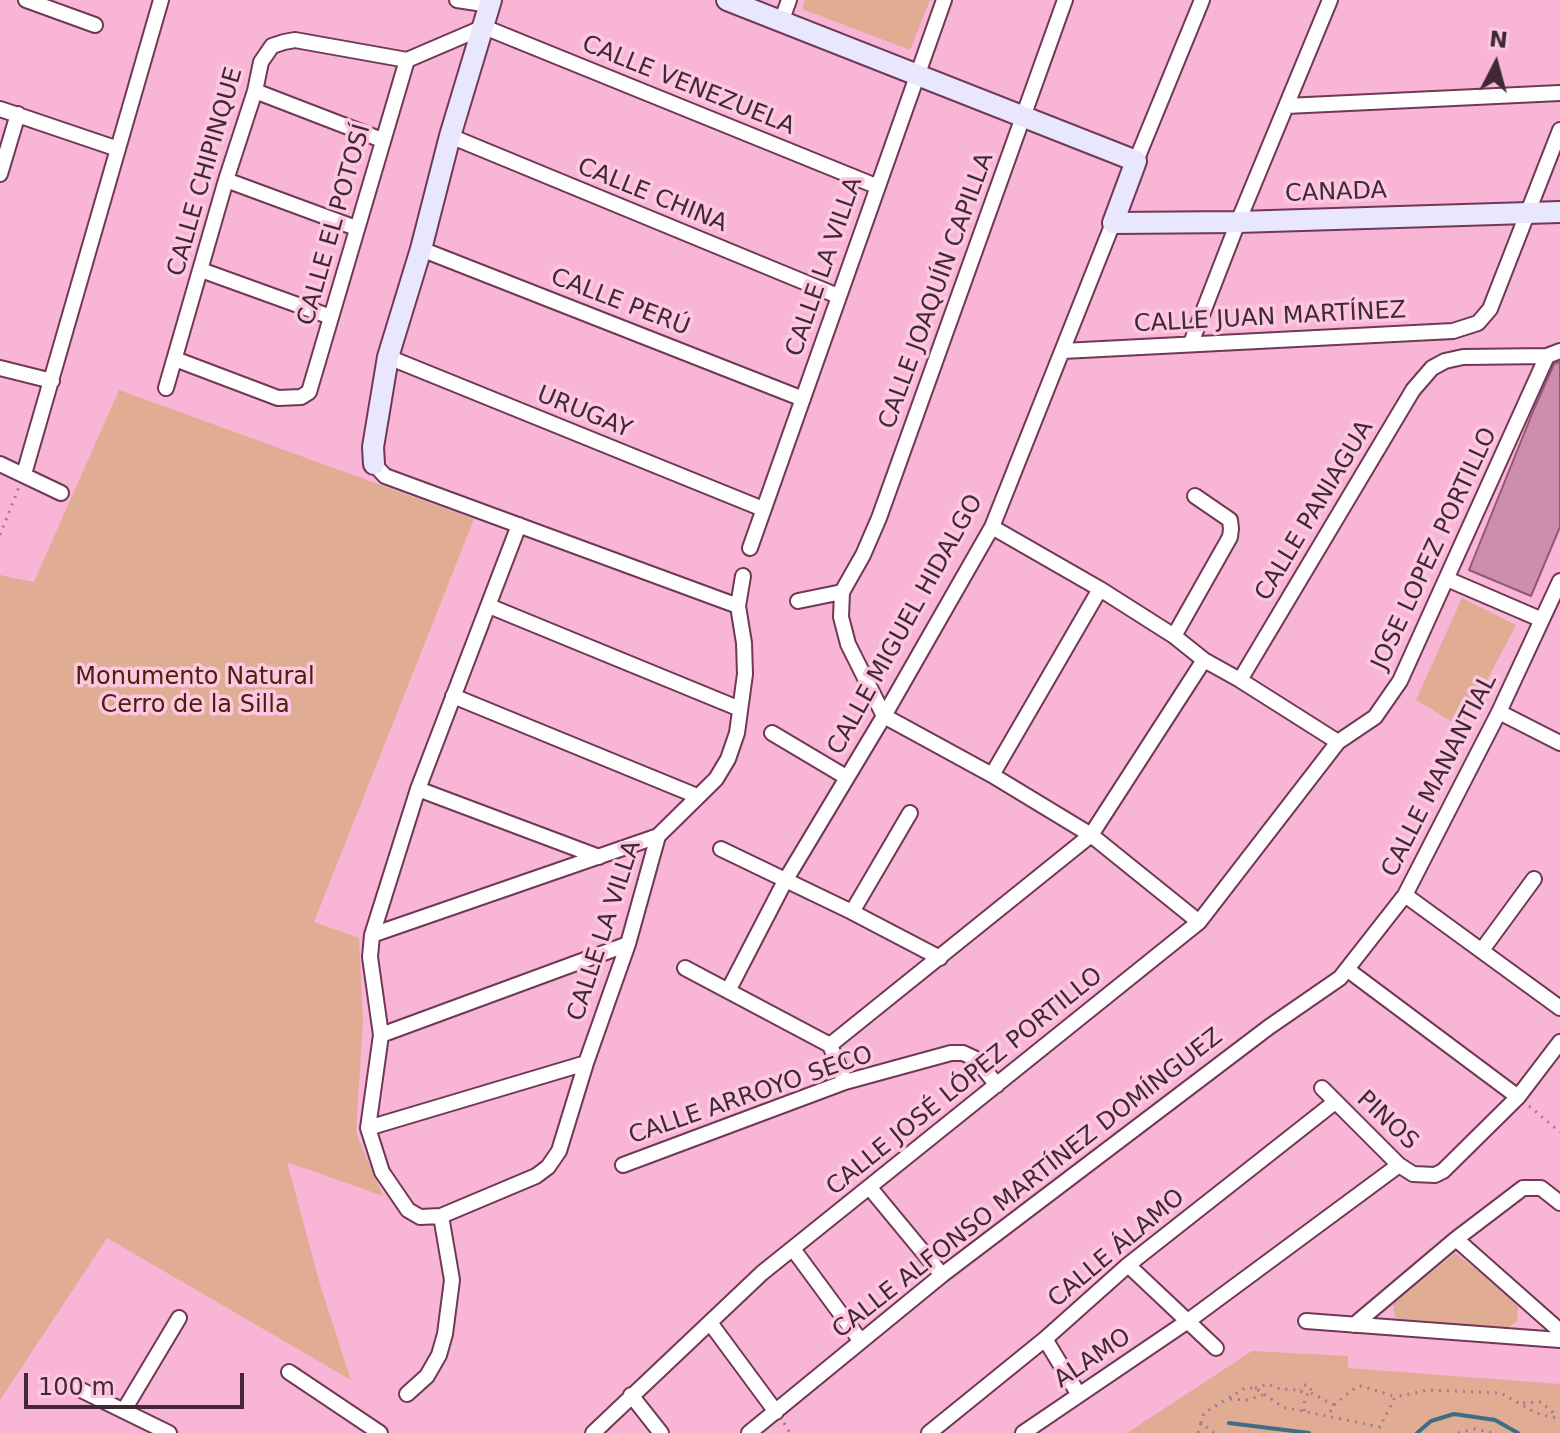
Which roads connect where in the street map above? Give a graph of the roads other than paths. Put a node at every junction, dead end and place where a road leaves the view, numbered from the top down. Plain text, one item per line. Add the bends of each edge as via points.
1 (26, 0) edge
2 (161, 0) edge
3 (457, 0) edge
4 (727, 0) edge
5 (789, 0) edge
6 (944, 0) edge
7 (1065, 0) edge
8 (1202, 0) edge
9 (1330, 0) edge
10 (491, 2) edge
11 (50, 4) edge
12 (781, 22) junction
13 (95, 25) dead end
14 (484, 27) junction
15 (407, 60) junction
16 (915, 75) junction
17 (255, 91) junction
18 (1560, 93) edge
19 (1286, 106) junction
20 (0, 109) edge
21 (18, 114) junction
22 (1023, 115) junction
23 (1560, 130) edge
24 (450, 136) junction
25 (382, 140) junction
26 (118, 149) junction
27 (1136, 161) junction
28 (0, 174) edge
29 (226, 180) junction
30 (876, 186) junction
31 (1560, 212) edge
32 (1527, 213) junction
33 (1238, 222) junction
34 (1113, 223) junction
35 (356, 228) junction
36 (421, 249) junction
37 (201, 270) junction
38 (838, 296) junction
39 (331, 317) junction
40 (1191, 343) junction
41 (1063, 351) junction
42 (1554, 353) edge
43 (388, 357) junction
44 (175, 359) junction
45 (0, 368) edge
46 (52, 381) junction
47 (166, 388) dead end
48 (803, 399) junction
49 (0, 464) edge
50 (374, 464) joint
51 (24, 474) junction
52 (61, 493) dead end
53 (1195, 496) dead end
54 (763, 509) junction
55 (519, 525) junction
56 (992, 527) junction
57 (750, 548) dead end
58 (743, 576) dead end
59 (1447, 579) junction
60 (1560, 581) edge
61 (1100, 589) junction
62 (842, 592) junction
63 (798, 601) dead end
64 (489, 606) junction
65 (738, 606) junction
66 (1540, 619) junction
67 (1174, 636) junction
68 (1204, 660) junction
69 (1240, 680) junction
70 (453, 696) junction
71 (740, 709) junction
72 (1499, 712) junction
73 (884, 716) junction
74 (772, 733) dead end
75 (1338, 742) junction
76 (1560, 743) edge
77 (992, 775) junction
78 (846, 777) junction
79 (418, 789) junction
80 (697, 796) junction
81 (910, 813) dead end
82 (1091, 835) junction
83 (658, 836) junction
84 (721, 849) dead end
85 (599, 857) junction
86 (1534, 879) dead end
87 (785, 881) junction
88 (1405, 895) junction
89 (852, 912) junction
90 (1199, 922) junction
91 (372, 935) junction
92 (628, 944) junction
93 (1482, 950) junction
94 (940, 958) junction
95 (685, 968) dead end
96 (1344, 974) junction
97 (728, 991) junction
98 (1560, 1008) edge
99 (381, 1035) junction
100 (1560, 1042) edge
101 (830, 1045) junction
102 (586, 1063) junction
103 (845, 1082) junction
104 (997, 1085) junction
105 (1322, 1088) dead end
106 (1518, 1097) junction
107 (1335, 1102) junction
108 (368, 1128) junction
109 (623, 1165) dead end
110 (1399, 1165) junction
111 (870, 1188) junction
112 (1560, 1203) edge
113 (441, 1216) junction
114 (1456, 1239) junction
115 (793, 1249) junction
116 (1128, 1265) junction
117 (942, 1275) junction
118 (179, 1318) dead end
119 (1188, 1321) junction
120 (1306, 1321) dead end
121 (711, 1324) junction
122 (1354, 1325) junction
123 (1560, 1331) edge
124 (1045, 1339) junction
125 (860, 1340) junction
126 (1560, 1340) edge
127 (1216, 1348) dead end
128 (289, 1372) dead end
129 (79, 1389) dead end
130 (407, 1394) dead end
131 (631, 1395) junction
132 (1079, 1395) junction
133 (124, 1410) junction
134 (776, 1412) junction
135 (145, 1427) edge
136 (378, 1432) edge
137 (169, 1433) edge
138 (593, 1433) edge
139 (661, 1433) edge
140 (749, 1433) edge
141 (929, 1433) edge
142 (1023, 1433) edge

1 - 11 street
2 - 26 street
3 - 10 street
4 - 12 street
5 - 12 street
6 - 16 street, CALLE LA VILLA
7 - 22 street, CALLE JOAQUÍN CAPILLA
8 - 27 street
9 - 19 street
10 - 14 street
11 - 13 street
12 - 16 street
14 - 15 street
14 - 24 street
14 - 30 street, CALLE VENEZUELA
15 - 17 street, CALLE CHIPINQUE via 284,42 266,54
15 - 25 street, CALLE EL POTOSÍ
16 - 22 street
16 - 30 street, CALLE LA VILLA
17 - 25 street
17 - 29 street, CALLE CHIPINQUE
18 - 19 street
19 - 33 street
20 - 21 street
21 - 26 street
21 - 28 street
22 - 27 street
22 - 62 street, CALLE JOAQUÍN CAPILLA via 879,518
23 - 32 street
24 - 36 street
24 - 38 street, CALLE CHINA
25 - 35 street, CALLE EL POTOSÍ
26 - 46 street
27 - 34 street
29 - 35 street
29 - 37 street, CALLE CHIPINQUE
30 - 38 street, CALLE LA VILLA
31 - 32 street, CANADA
32 - 33 street, CANADA
32 - 40 street, CALLE JUAN MARTÍNEZ via 1490,309 1478,323 1453,331
33 - 34 street, CANADA
33 - 40 street
34 - 41 street, CALLE MIGUEL HIDALGO
35 - 39 street, CALLE EL POTOSÍ
36 - 43 street
36 - 48 street, CALLE PERÚ
37 - 39 street
37 - 44 street, CALLE CHIPINQUE
38 - 48 street, CALLE LA VILLA
39 - 44 street, CALLE EL POTOSÍ via 313,385 301,397 278,398
40 - 41 street, CALLE JUAN MARTÍNEZ
41 - 56 street, CALLE MIGUEL HIDALGO
42 - 59 street, JOSE LOPEZ PORTILLO
42 - 69 street, CALLE PANIAGUA via 1463,357 1432,368 1413,390
43 - 50 street
43 - 54 street, URUGAY
44 - 47 street, CALLE CHIPINQUE
45 - 46 street
46 - 51 street
48 - 54 street, CALLE LA VILLA
49 - 51 street
50 - 55 street via 385,476
51 - 52 street
53 - 67 street via 1230,520 1230,537
54 - 57 street, CALLE LA VILLA
55 - 64 street
55 - 65 street
56 - 61 street
56 - 73 street, CALLE MIGUEL HIDALGO
58 - 65 street, CALLE LA VILLA
59 - 66 street
59 - 75 street, JOSE LOPEZ PORTILLO via 1400,681 1375,717
60 - 66 street, CALLE MANANTIAL
61 - 67 street
61 - 77 street
62 - 63 street
62 - 73 street via 848,644
64 - 70 street
64 - 71 street
65 - 71 street, CALLE LA VILLA via 745,674
66 - 72 street, CALLE MANANTIAL
67 - 68 street
68 - 69 street
68 - 82 street
69 - 75 street
70 - 79 street
70 - 80 street
71 - 80 street, CALLE LA VILLA via 728,759
72 - 76 street
72 - 88 street, CALLE MANANTIAL
73 - 77 street
73 - 78 street, CALLE MIGUEL HIDALGO
74 - 78 street
75 - 90 street, CALLE JOSÉ LÓPEZ PORTILLO
77 - 82 street
78 - 87 street, CALLE MIGUEL HIDALGO
79 - 85 street
79 - 91 street
80 - 83 street, CALLE LA VILLA
81 - 89 street
82 - 90 street
82 - 94 street
83 - 85 street
83 - 92 street, CALLE LA VILLA
84 - 87 street
85 - 91 street
86 - 93 street
87 - 89 street
87 - 97 street, CALLE MIGUEL HIDALGO
88 - 93 street
88 - 96 street, CALLE MANANTIAL
89 - 94 street
90 - 104 street, CALLE JOSÉ LÓPEZ PORTILLO
91 - 99 street
92 - 99 street
92 - 102 street, CALLE LA VILLA
93 - 98 street
94 - 101 street
95 - 97 street
96 - 106 street
96 - 117 street, CALLE ALFONSO MARTÍNEZ DOMÍNGUEZ
97 - 101 street
99 - 108 street
100 - 106 street
101 - 103 street
102 - 108 street
102 - 113 street, CALLE LA VILLA via 559,1151 548,1167
103 - 104 street, CALLE ARROYO SECO via 963,1053 976,1059
103 - 109 street, CALLE ARROYO SECO
104 - 111 street, CALLE JOSÉ LÓPEZ PORTILLO
105 - 107 street, PINOS
106 - 110 street, PINOS via 1443,1171 1427,1176
107 - 110 street, PINOS
107 - 116 street, CALLE ÁLAMO
108 - 113 street via 382,1172 408,1210 420,1217
110 - 119 street, ALAMO
111 - 115 street, CALLE JOSÉ LÓPEZ PORTILLO
111 - 117 street
112 - 114 street via 1541,1188 1523,1188
113 - 130 street via 452,1280 445,1334 427,1376
114 - 122 street
114 - 123 street
115 - 121 street, CALLE JOSÉ LÓPEZ PORTILLO
115 - 125 street
116 - 119 street
116 - 124 street, CALLE ÁLAMO
117 - 125 street, CALLE ALFONSO MARTÍNEZ DOMÍNGUEZ
118 - 133 street
119 - 127 street
119 - 132 street, ALAMO
120 - 122 street
121 - 131 street, CALLE JOSÉ LÓPEZ PORTILLO
121 - 134 street
122 - 126 street
124 - 132 street
124 - 141 street, CALLE ÁLAMO
125 - 134 street, CALLE ALFONSO MARTÍNEZ DOMÍNGUEZ
128 - 136 street
129 - 133 street
131 - 138 street, CALLE JOSÉ LÓPEZ PORTILLO
131 - 139 street
132 - 142 street, ALAMO
133 - 135 street
134 - 140 street, CALLE ALFONSO MARTÍNEZ DOMÍNGUEZ
135 - 137 street

